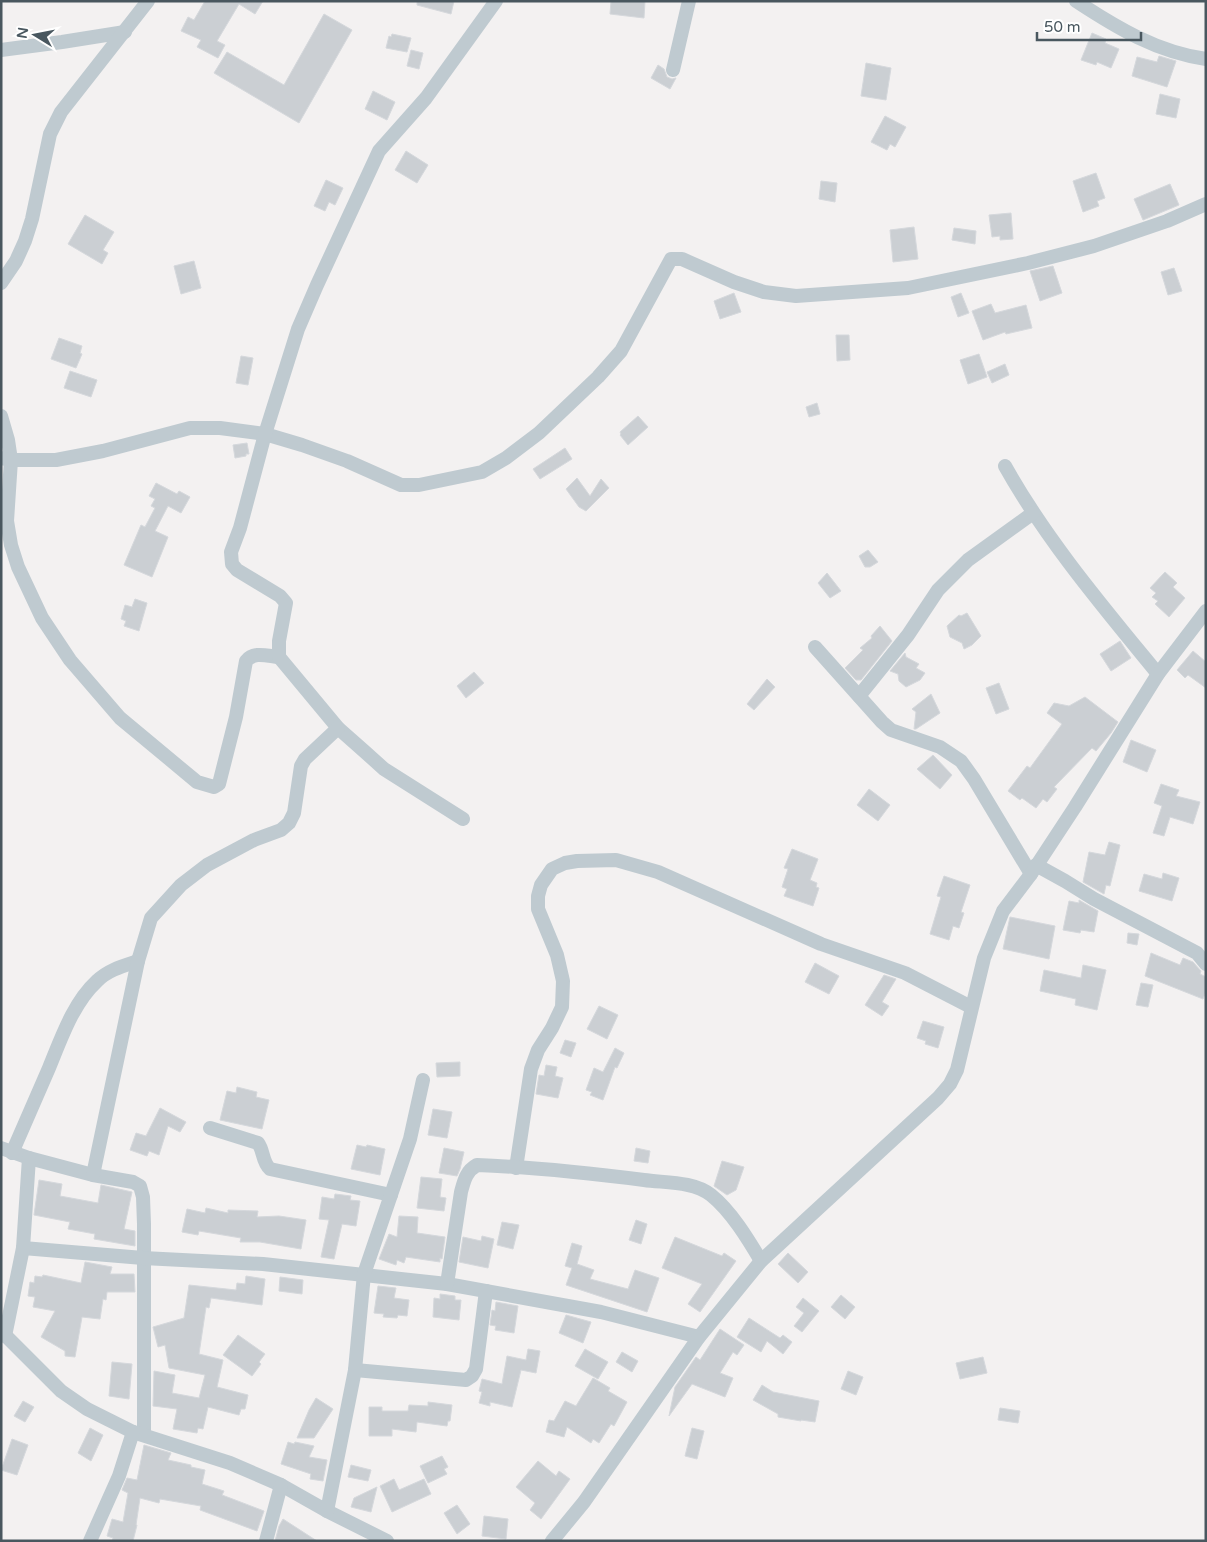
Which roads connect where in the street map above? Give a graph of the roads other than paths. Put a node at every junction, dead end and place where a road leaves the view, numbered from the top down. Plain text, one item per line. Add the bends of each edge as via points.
1 (148, 1) edge
2 (496, 1) edge
3 (689, 1) edge
4 (1076, 1) edge
5 (125, 32) junction
6 (1, 50) edge
7 (1206, 59) edge
8 (673, 70) dead end
9 (1206, 204) edge
10 (1, 283) edge
11 (1, 416) edge
12 (265, 434) junction
13 (6, 459) edge
14 (1005, 466) dead end
15 (1033, 514) junction
16 (1206, 611) edge
17 (815, 647) dead end
18 (279, 658) junction
19 (1158, 674) junction
20 (859, 696) junction
21 (338, 728) junction
22 (463, 820) dead end
23 (1034, 869) junction
24 (138, 961) junction
25 (1206, 964) edge
26 (971, 1007) junction
27 (422, 1080) dead end
28 (210, 1128) dead end
29 (7, 1150) edge
30 (29, 1158) junction
31 (516, 1168) junction
32 (93, 1174) junction
33 (391, 1195) junction
34 (23, 1248) junction
35 (143, 1258) junction
36 (761, 1261) junction
37 (364, 1274) junction
38 (447, 1284) junction
39 (8, 1288) edge
40 (486, 1291) junction
41 (3, 1334) edge
42 (699, 1337) junction
43 (354, 1370) junction
44 (139, 1434) junction
45 (281, 1485) junction
46 (326, 1512) junction
47 (90, 1541) edge
48 (266, 1541) edge
49 (387, 1541) edge
50 (552, 1541) edge

1 - 5 street
2 - 12 street via 426,98 379,151 298,329
3 - 8 street
4 - 7 street via 1151,45 1184,56
5 - 6 street
5 - 10 street via 61,112 50,134 25,241 16,262
9 - 12 street via 1168,221 1094,246 908,288 796,296 764,292 682,259 671,259 621,350 598,377 539,433 482,472 419,485 401,485 347,462
11 - 13 street via 8,440
12 - 13 street via 190,428 56,460
12 - 18 street via 230,559 237,570 286,603
13 - 18 street via 7,521 11,545 42,618 70,660 120,718 197,782 214,787 219,784 246,661 256,654
14 - 15 street
15 - 19 street
15 - 20 street via 968,560 938,590 908,635
16 - 19 street
17 - 20 street
18 - 21 street
19 - 23 street
20 - 23 street via 891,730 940,747 961,761
21 - 22 street via 384,769
21 - 24 street via 301,766 294,813 289,823 281,830 254,840 207,865 181,885 150,918
23 - 25 street via 1065,881 1197,953
23 - 26 street via 1003,911 984,958
24 - 29 street via 105,974 81,999
24 - 32 street
26 - 31 street via 905,973 821,944 658,872 616,860 565,863 552,869 538,896 538,908 557,955 562,1007 531,1069
26 - 36 street via 957,1070 950,1084
27 - 33 street via 410,1140
28 - 33 street via 258,1143 270,1169
29 - 30 street
30 - 32 street
30 - 34 street
31 - 36 street via 571,1171 701,1189 728,1214
31 - 38 street via 477,1165 470,1169 461,1192
32 - 35 street via 140,1186
33 - 37 street
34 - 35 street
34 - 39 street
35 - 37 street via 263,1264
35 - 44 street via 145,1350
36 - 42 street
37 - 38 street
37 - 43 street
38 - 40 street
39 - 41 street
40 - 42 street via 601,1312
40 - 43 street via 476,1369 466,1380
41 - 44 street via 61,1391 87,1410
42 - 50 street via 584,1502
43 - 46 street
44 - 45 street via 230,1463
44 - 47 street
45 - 46 street
45 - 48 street
46 - 49 street

